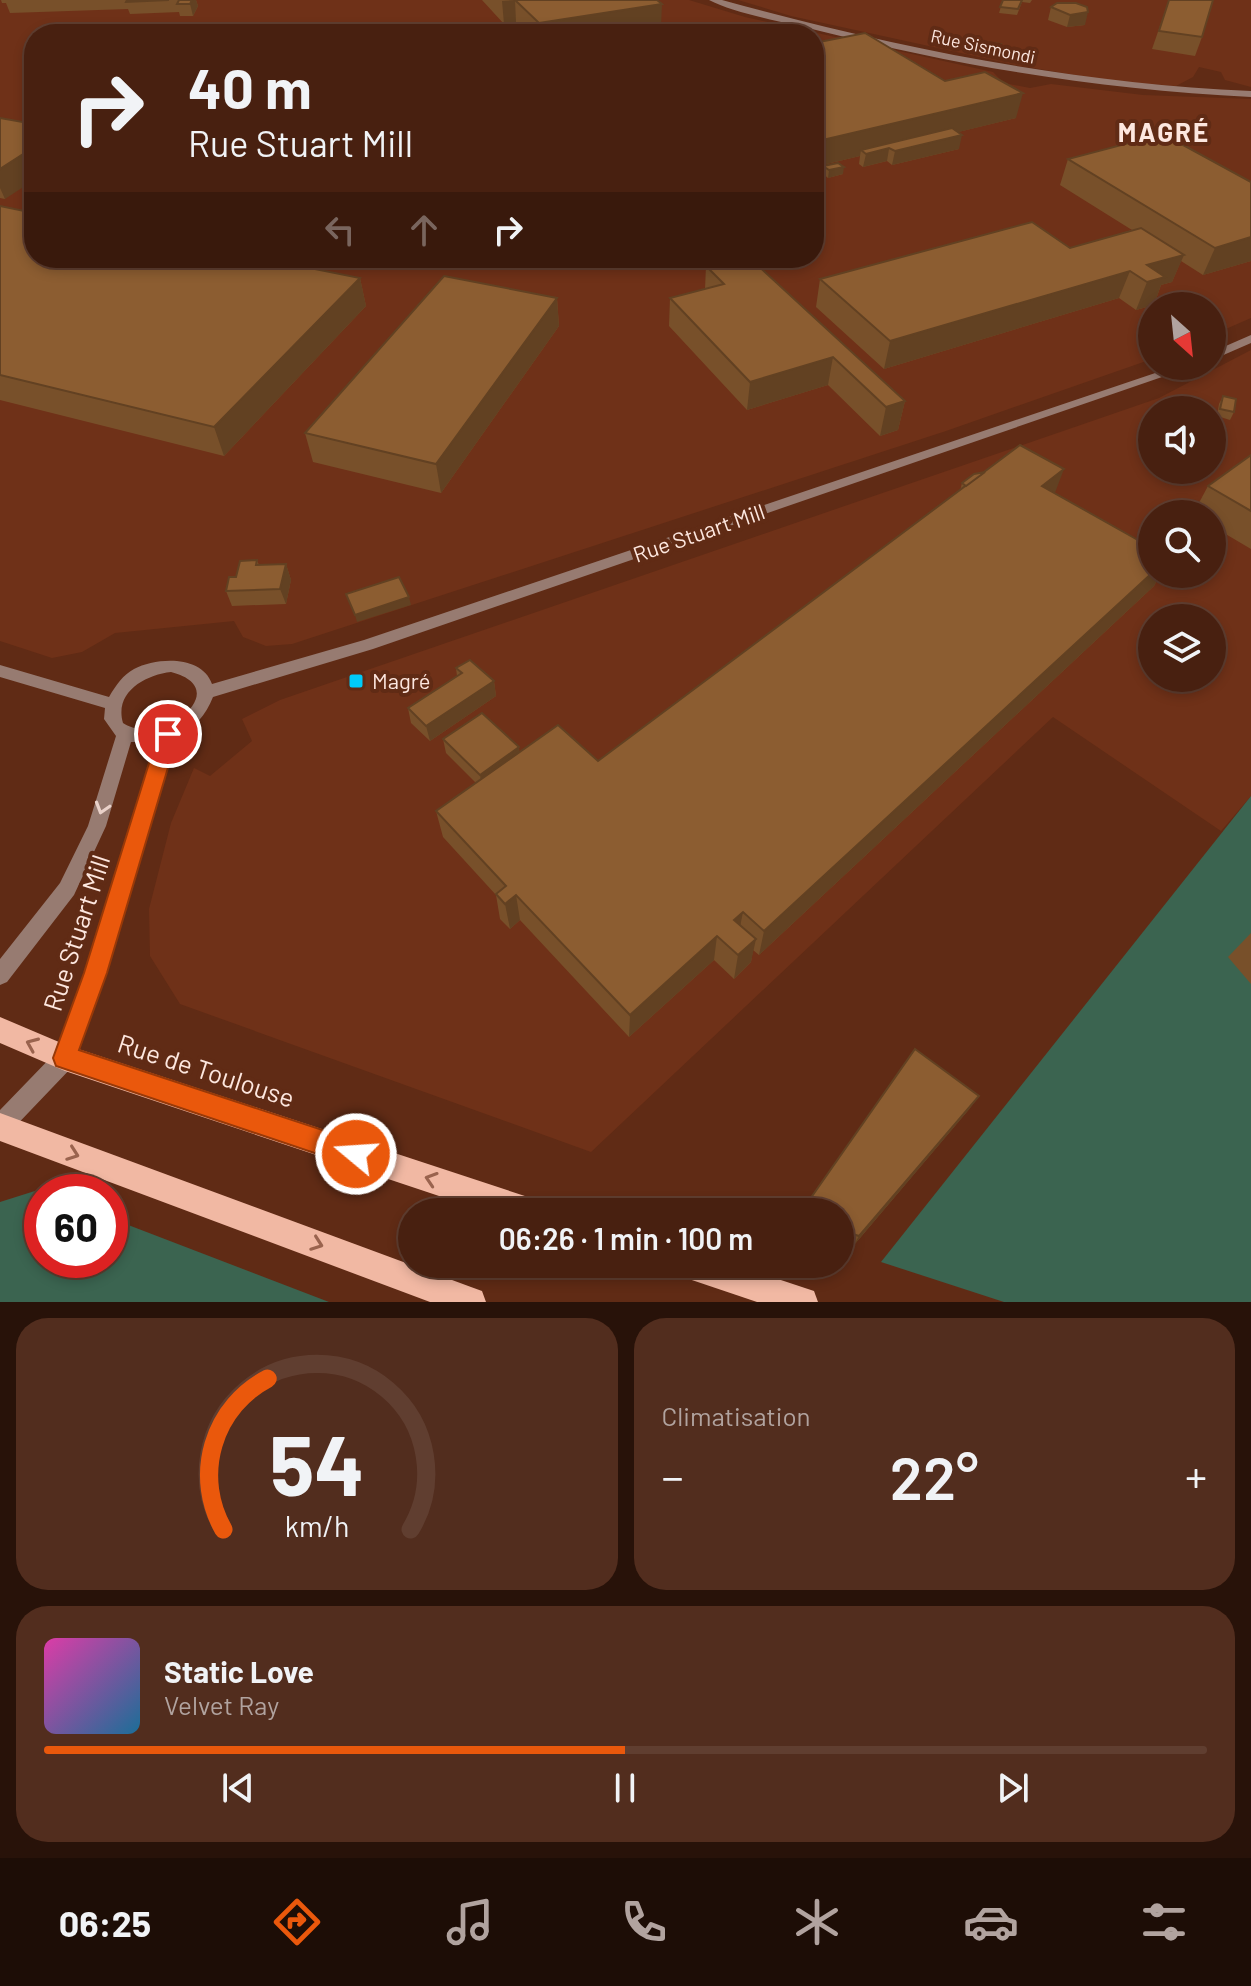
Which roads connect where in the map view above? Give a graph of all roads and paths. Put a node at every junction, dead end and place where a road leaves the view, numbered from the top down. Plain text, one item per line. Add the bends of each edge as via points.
1 (713, 0) edge
2 (812, 24) edge
3 (824, 27) edge
4 (1251, 94) edge
5 (1251, 339) edge
6 (1226, 350) edge
7 (1147, 380) edge
8 (0, 671) edge
9 (207, 692) junction
10 (112, 704) junction
11 (125, 733) junction
12 (168, 734) junction
13 (0, 975) edge
14 (0, 1030) edge
15 (65, 1058) junction
16 (0, 1126) edge
17 (489, 1198) edge
18 (730, 1278) edge
19 (471, 1302) edge
20 (803, 1302) edge

1 - 2 street, Rue Sismondi
3 - 4 street, Rue Sismondi via 956,59 1105,85
5 - 6 street
7 - 9 street, Rue Stuart Mill via 367,645
8 - 10 street
9 - 10 street via 197,673 171,666 141,673
9 - 12 street via 196,716
10 - 11 street via 116,725
11 - 12 street
11 -> 13 street, Rue Stuart Mill via 97,826 67,889
12 - 15 street, Rue Stuart Mill
15 -> 14 main road, Rue de Toulouse
15 - 16 street, Rue Stuart Mill
17 -> 15 main road, Rue de Toulouse
16 -> 19 main road
18 - 20 main road

